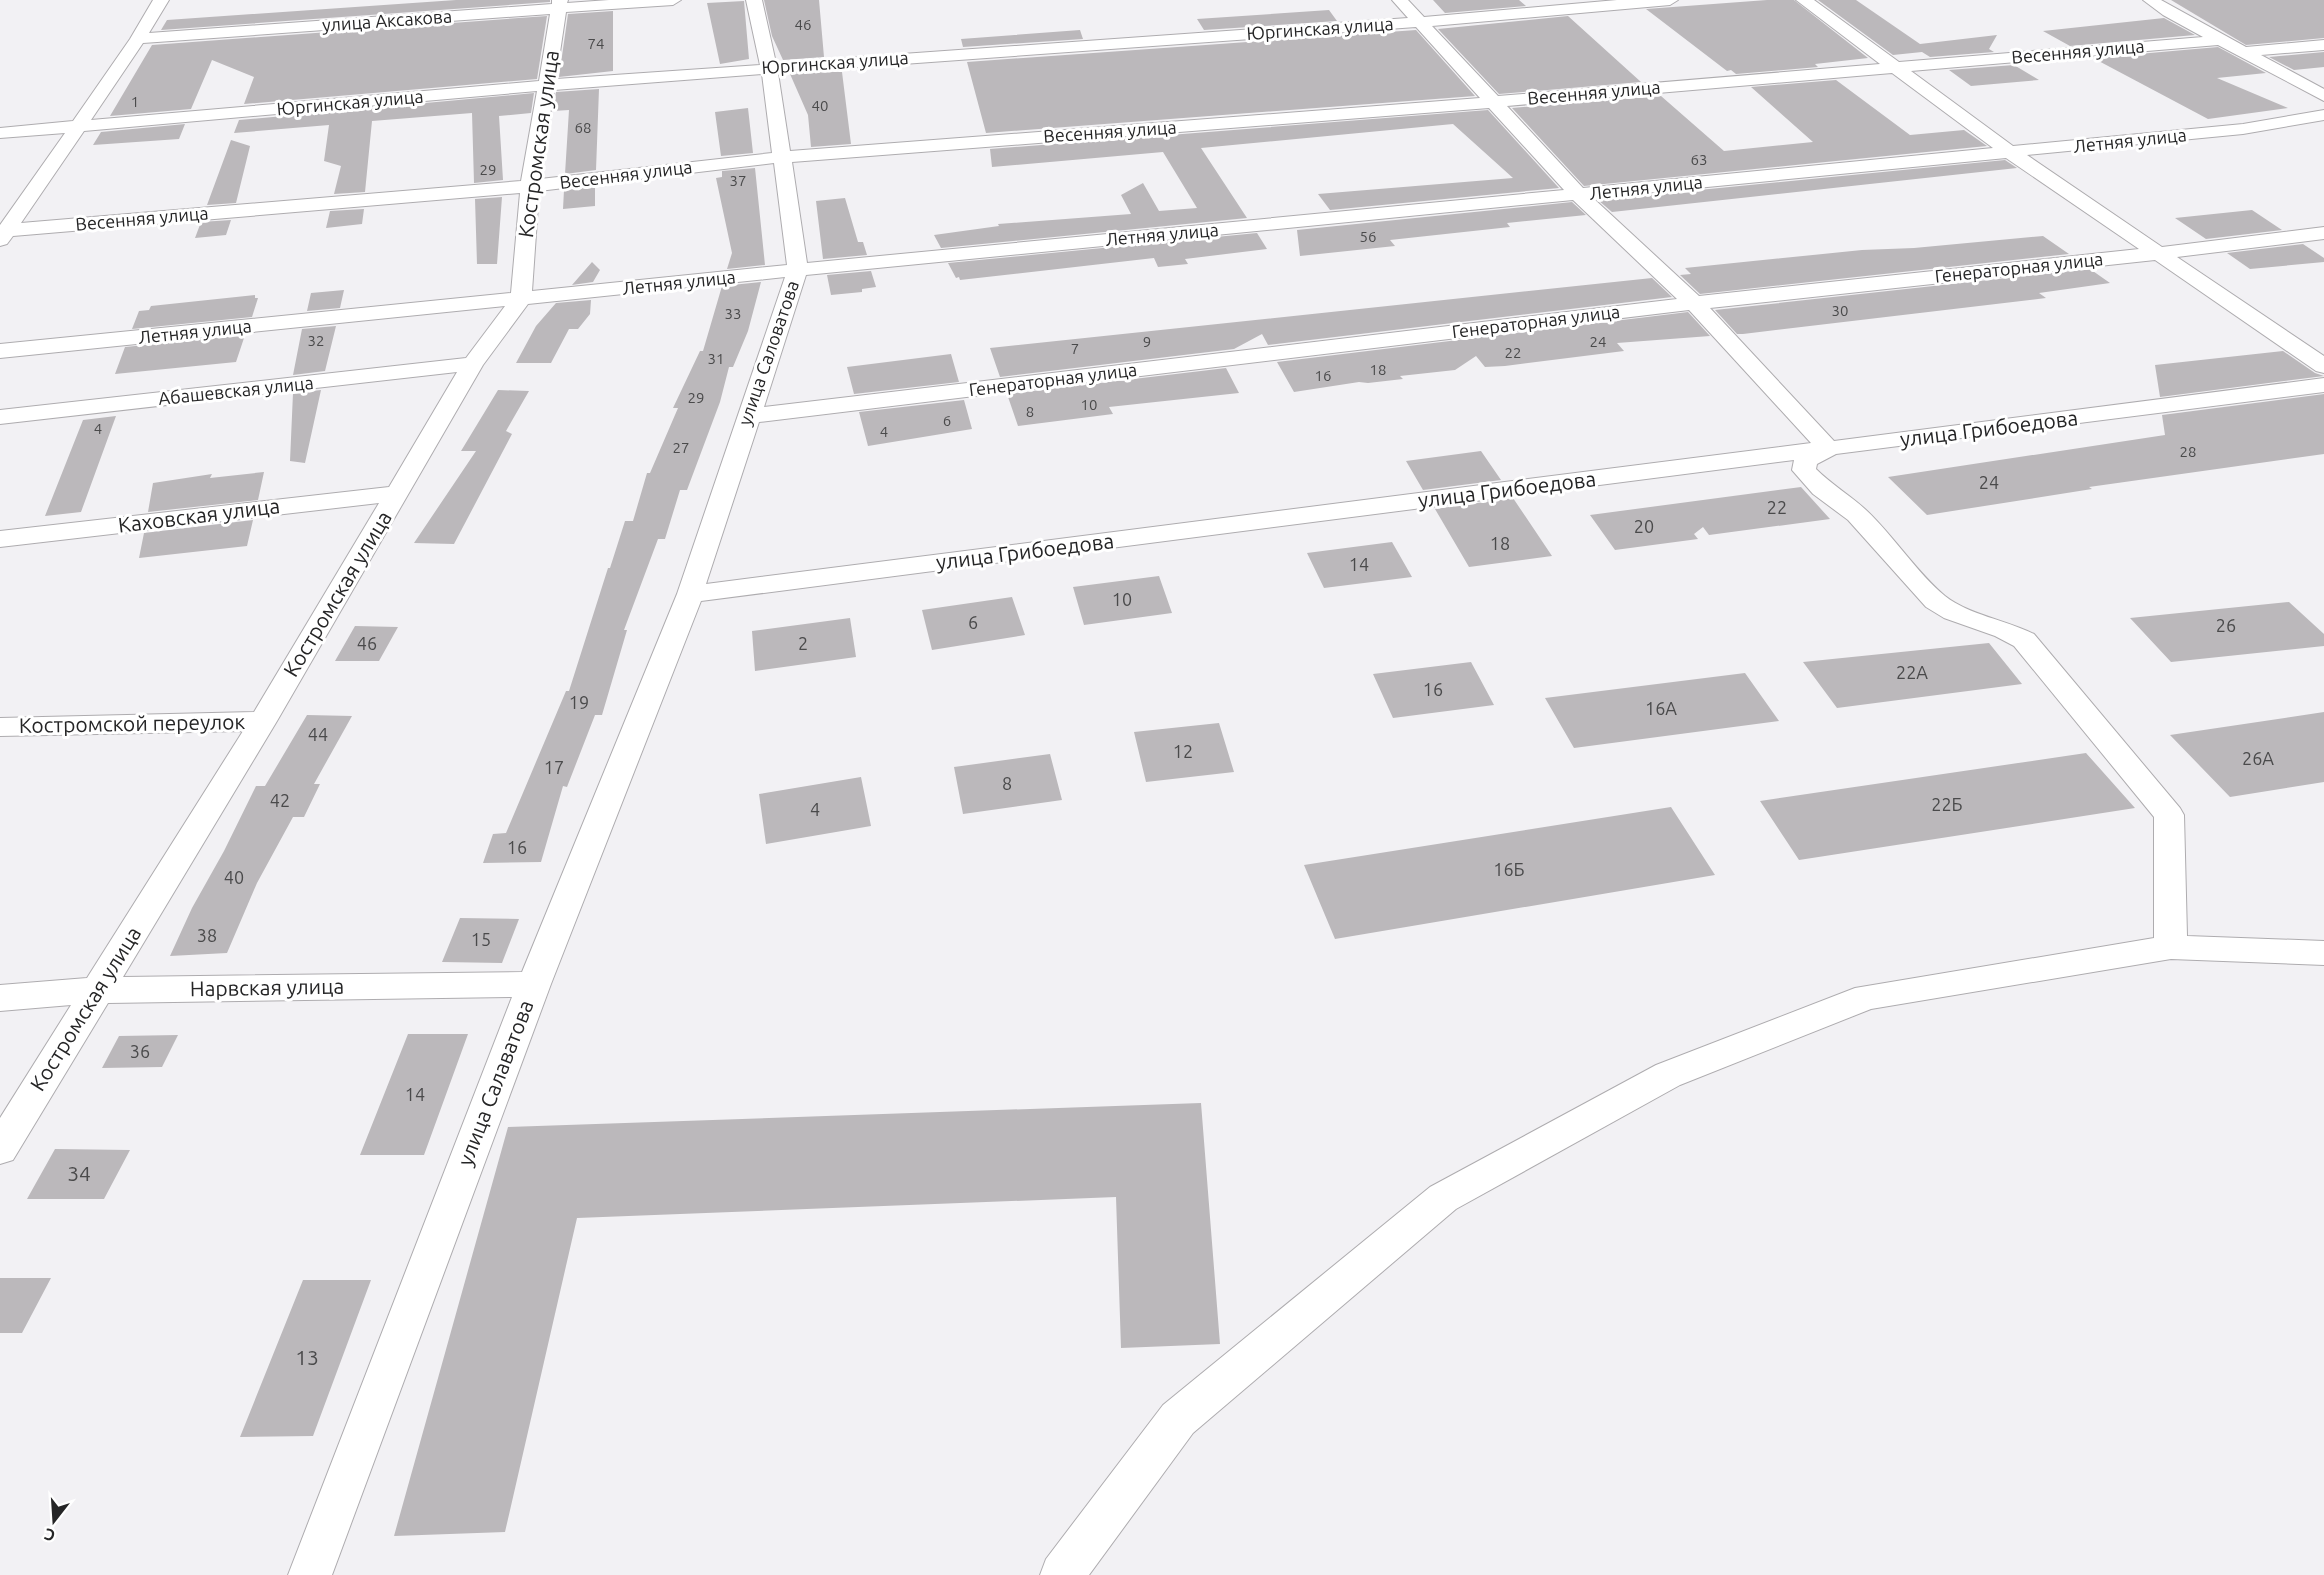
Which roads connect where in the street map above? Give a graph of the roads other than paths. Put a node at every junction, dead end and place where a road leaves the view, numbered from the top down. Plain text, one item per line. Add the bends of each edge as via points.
1 (161, 0) edge
2 (673, 0) edge
3 (753, 0) edge
4 (1400, 0) edge
5 (1670, 0) edge
6 (1804, 0) edge
7 (2151, 0) edge
8 (560, 4) edge
9 (1420, 21) junction
10 (138, 39) junction
11 (2220, 40) junction
12 (2324, 45) edge
13 (2245, 52) junction
14 (769, 67) junction
15 (1893, 68) junction
16 (546, 85) junction
17 (2324, 96) edge
18 (1494, 102) junction
19 (2324, 115) edge
20 (75, 128) junction
21 (0, 133) edge
22 (2010, 152) junction
23 (781, 158) junction
24 (530, 186) junction
25 (1579, 195) junction
26 (2324, 232) edge
27 (2, 234) edge
28 (2160, 253) junction
29 (798, 270) junction
30 (521, 299) junction
31 (1694, 303) junction
32 (0, 351) edge
33 (472, 364) junction
34 (2324, 366) edge
35 (2324, 386) edge
36 (748, 416) junction
37 (0, 417) edge
38 (1829, 449) junction
39 (398, 493) junction
40 (0, 539) edge
41 (690, 594) junction
42 (263, 721) junction
43 (0, 727) edge
44 (2171, 947) junction
45 (2324, 952) edge
46 (534, 984) junction
47 (98, 990) junction
48 (0, 998) edge
49 (0, 1149) edge
50 (310, 1575) edge
51 (1062, 1575) edge

1 - 10 street
2 - 8 street, улица Аксакова
3 - 14 street, улица Саловатова
4 - 9 street
5 - 9 street, Юргинская улица
6 - 15 street
7 - 11 street
8 - 10 street, улица Аксакова
8 - 16 street, Костромская улица
9 - 14 street, Юргинская улица
9 - 18 street
10 - 20 street
11 - 13 street
11 - 15 street, Весенняя улица
12 - 13 street
13 - 17 street
14 - 16 street, Юргинская улица
14 - 23 street, улица Саловатова
15 - 18 street, Весенняя улица
15 - 22 street
16 - 20 street, Юргинская улица
16 - 24 street, Костромская улица
18 - 23 street, Весенняя улица
18 - 25 street
19 - 22 street, Летняя улица via 2243,129
20 - 21 street, Юргинская улица
20 - 27 street
22 - 25 street, Летняя улица
22 - 28 street
23 - 24 street, Весенняя улица
23 - 29 street, улица Саловатова
24 - 27 street, Весенняя улица
24 - 30 street, Костромская улица
25 - 29 street, Летняя улица
25 - 31 street
26 - 28 street, Генераторная улица
28 - 31 street, Генераторная улица
28 - 34 street
29 - 30 street, Летняя улица
29 - 36 street, улица Саловатова
30 - 32 street, Летняя улица
30 - 33 street, Костромская улица
31 - 36 street, Генераторная улица
31 - 38 street
33 - 37 street, Абашевская улица
33 - 39 street, Костромская улица
35 - 38 street, улица Грибоедова
36 - 41 street, улица Саловатова
38 - 41 street, улица Грибоедова
38 - 44 street via 1806,460 1804,470 1857,515 1935,602 2024,640 2169,815
39 - 40 street, Каховская улица
39 - 42 street, Костромская улица
41 - 46 street, улица Салаватова
42 - 43 street, Костромской переулок
42 - 47 street, Костромская улица
44 - 45 street
44 - 51 street via 1867,997 1668,1075 1443,1198 1178,1419
46 - 47 street, Нарвская улица
46 - 50 street, улица Салаватова
47 - 48 street, Нарвская улица
47 - 49 street, Костромская улица

